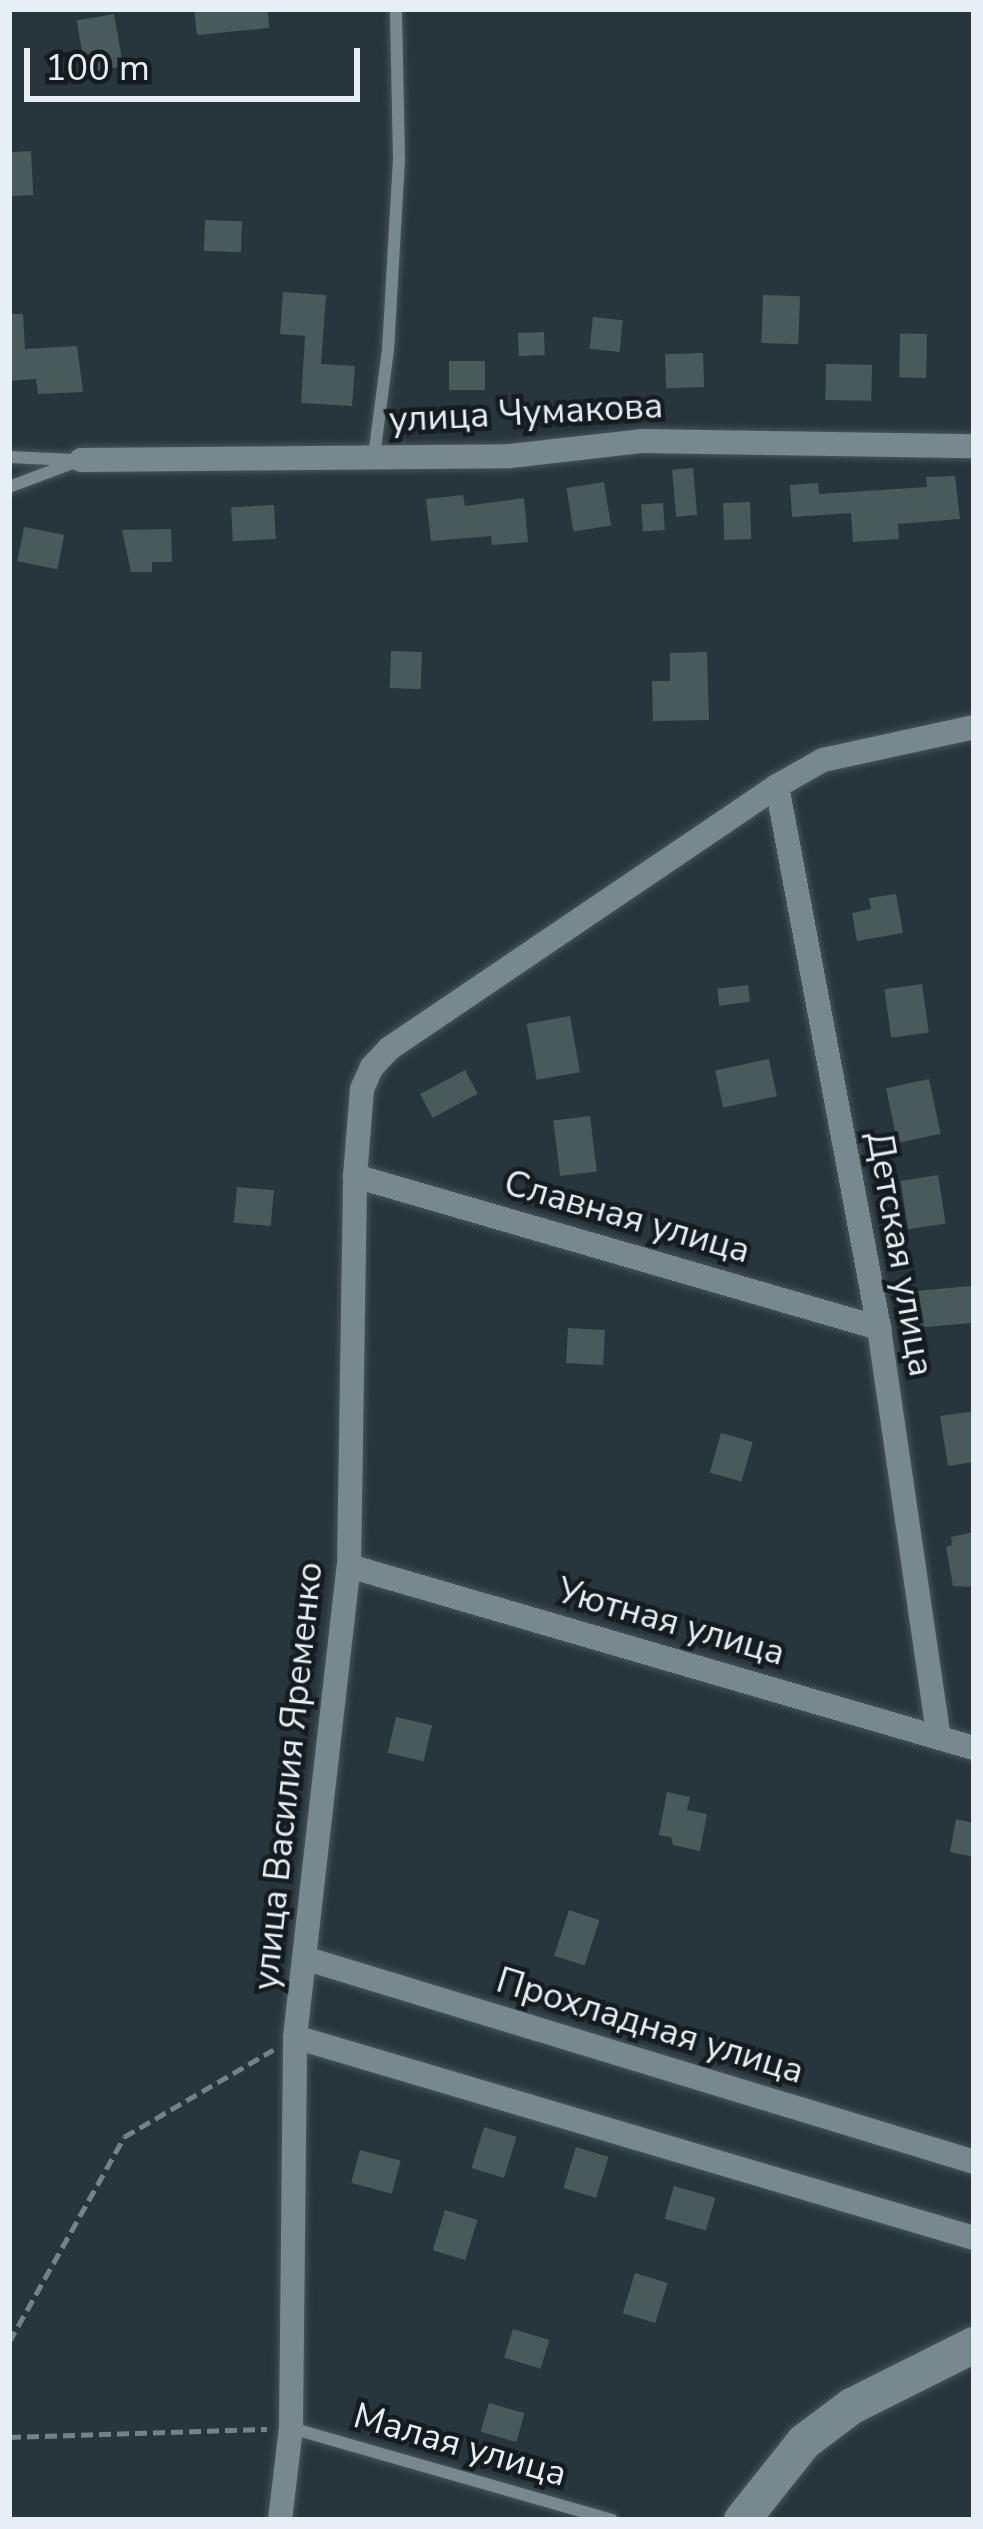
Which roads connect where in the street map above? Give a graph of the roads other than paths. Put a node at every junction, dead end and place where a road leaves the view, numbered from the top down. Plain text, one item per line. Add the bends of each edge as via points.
1 (396, 9) edge
2 (974, 446) edge
3 (374, 456) junction
4 (9, 457) edge
5 (81, 460) junction
6 (9, 487) edge
7 (974, 727) edge
8 (777, 786) junction
9 (355, 1176) junction
10 (879, 1328) junction
11 (349, 1566) junction
12 (939, 1738) junction
13 (974, 1748) edge
14 (304, 1958) junction
15 (295, 2037) junction
16 (974, 2162) edge
17 (974, 2238) edge
18 (974, 2345) edge
19 (291, 2428) junction
20 (280, 2520) edge
21 (612, 2520) edge
22 (742, 2520) edge

1 - 3 lane via 396,206
2 - 3 street, улица Чумакова via 641,441 510,456
3 - 5 street, улица Чумакова
4 - 5 lane
5 - 6 lane
7 - 8 street via 823,760
8 - 9 street, улица Василия Яременко via 390,1048 362,1088
8 - 10 street, Детская улица
9 - 10 street, Славная улица
9 - 11 street, улица Василия Яременко
10 - 12 street, Детская улица
11 - 12 street, Уютная улица
11 - 14 street, улица Василия Яременко
12 - 13 street, Уютная улица
14 - 15 street, улица Василия Яременко
14 - 16 street, Прохладная улица
15 - 17 street
15 - 19 street, улица Василия Яременко
18 - 22 main road via 852,2406 804,2442
19 - 20 street, улица Василия Яременко
19 - 21 lane, Малая улица

